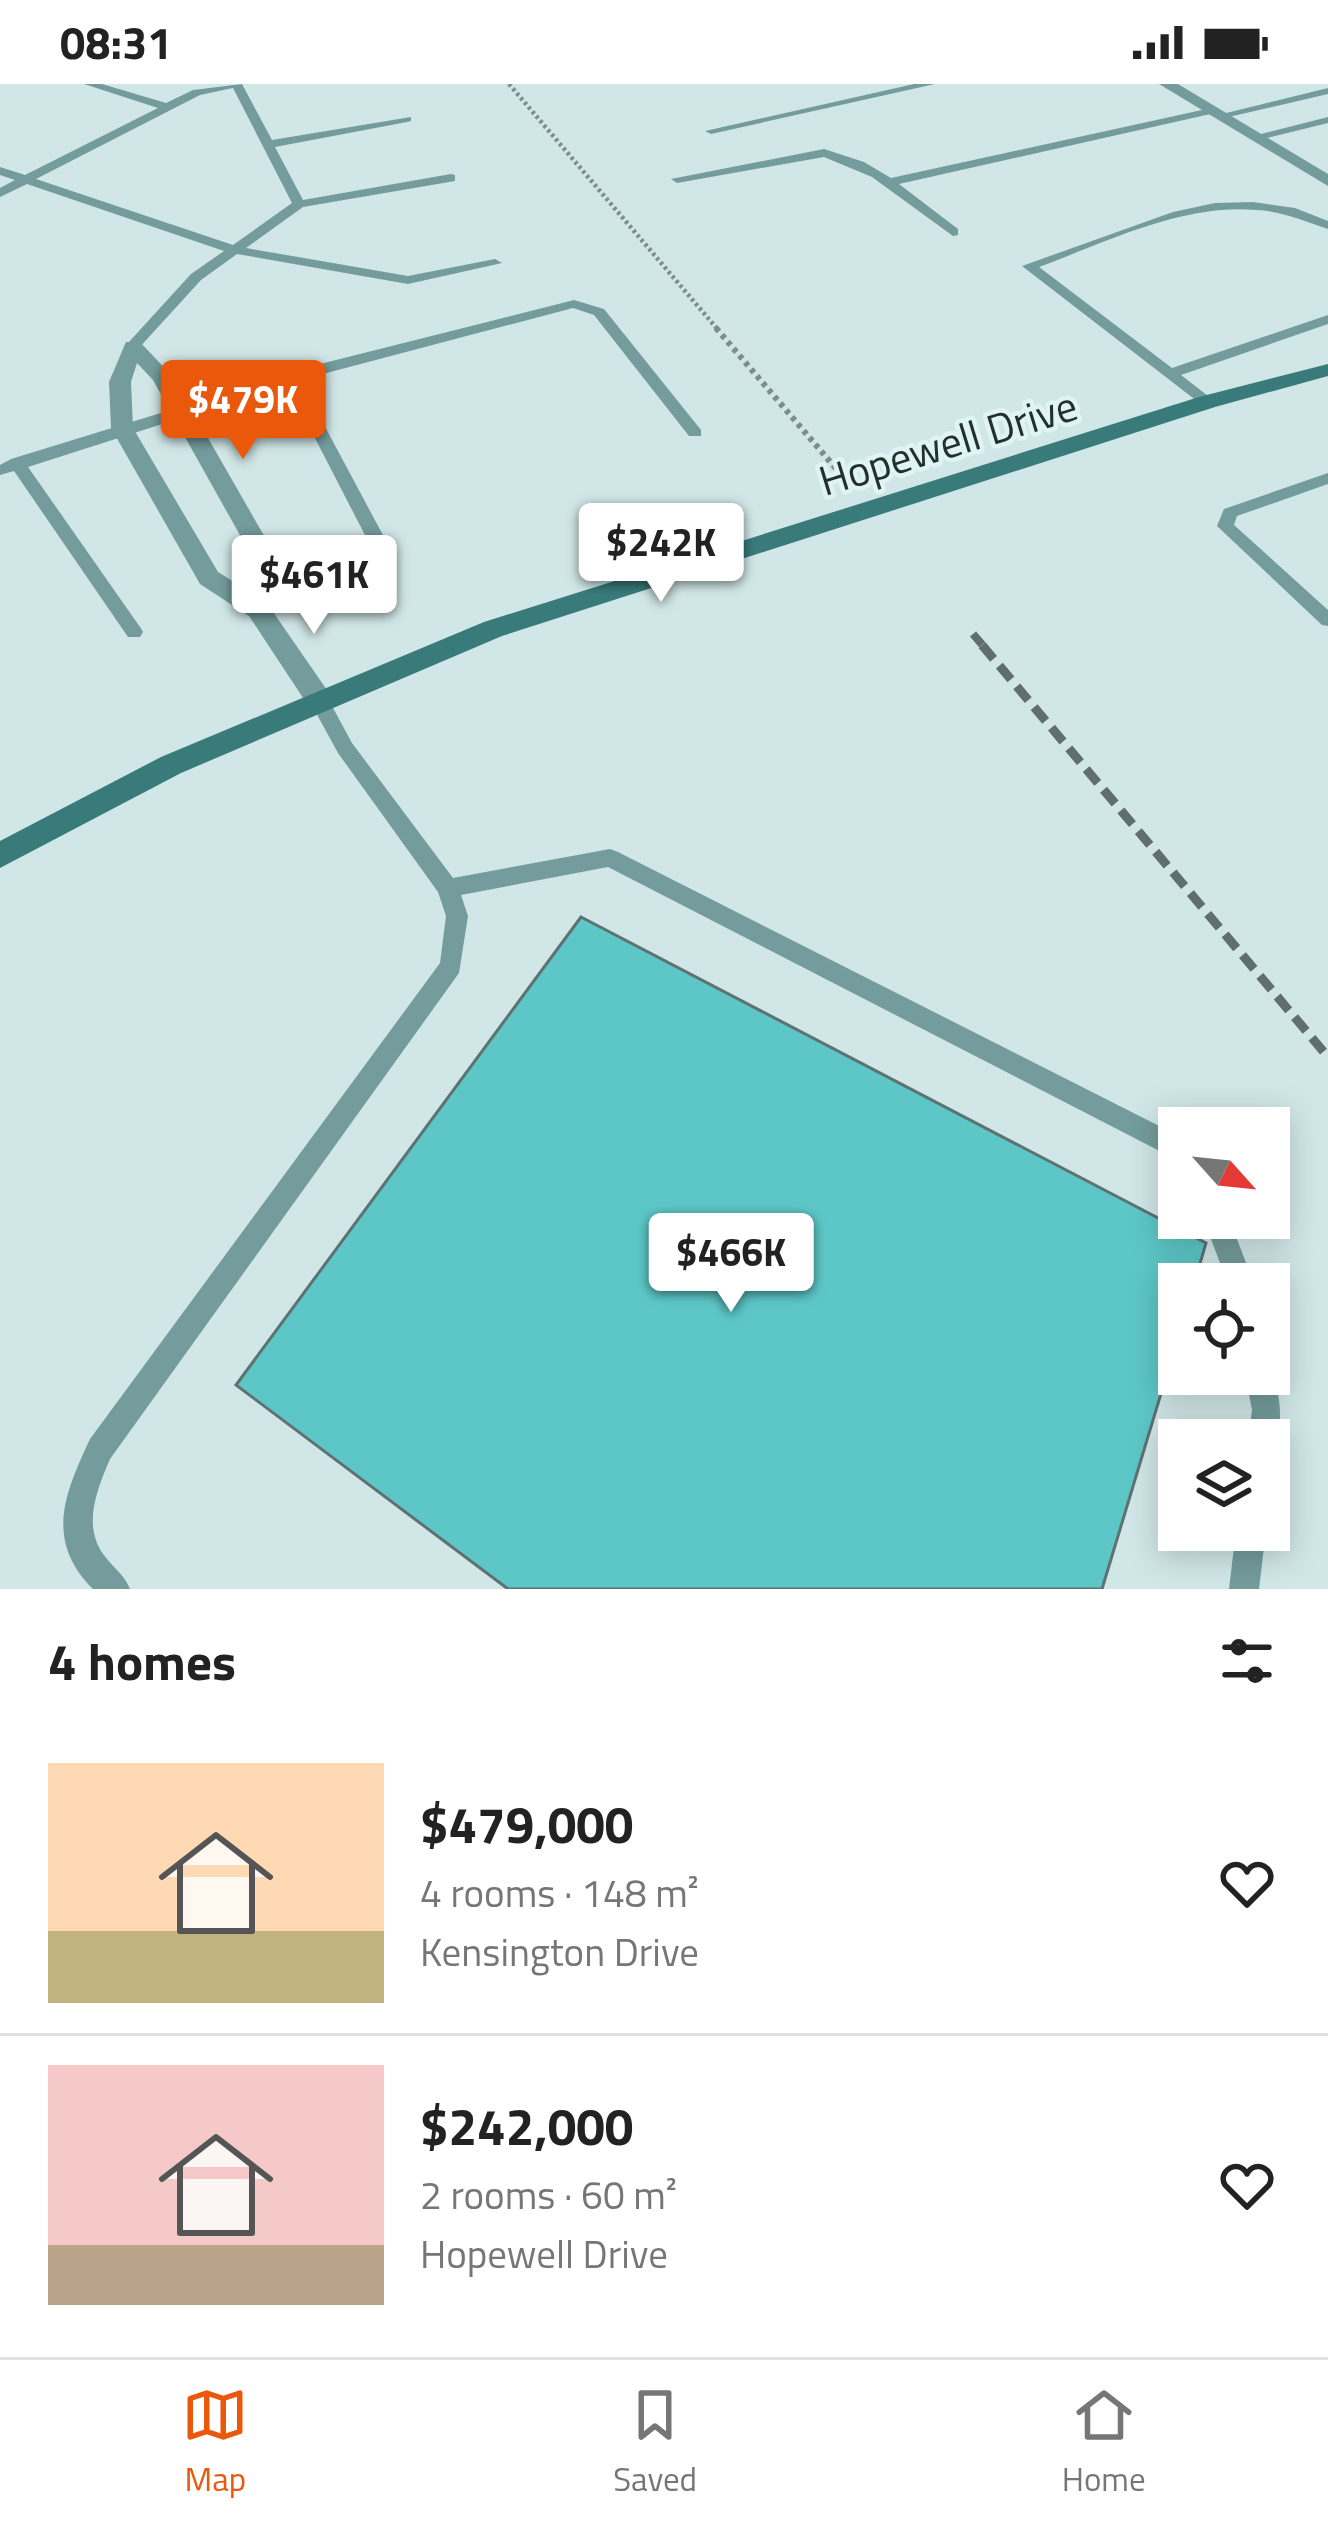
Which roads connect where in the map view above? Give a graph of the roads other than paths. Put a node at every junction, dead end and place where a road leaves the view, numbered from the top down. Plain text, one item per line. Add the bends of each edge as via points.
1 (90, 84) edge
2 (236, 84) edge
3 (929, 84) edge
4 (1167, 84) edge
5 (1328, 91) edge
6 (167, 107) junction
7 (1215, 114) junction
8 (407, 119) dead end
9 (1328, 120) edge
10 (1304, 126) junction
11 (711, 130) dead end
12 (1255, 137) junction
13 (1328, 142) edge
14 (266, 145) junction
15 (0, 171) edge
16 (452, 178) dead end
17 (677, 179) dead end
18 (25, 180) junction
19 (1328, 181) edge
20 (886, 183) junction
21 (0, 193) edge
22 (299, 204) junction
23 (1328, 225) edge
24 (953, 232) dead end
25 (232, 249) junction
26 (495, 262) dead end
27 (1328, 320) edge
28 (133, 346) junction
29 (1328, 370) edge
30 (1171, 373) junction
31 (291, 376) junction
32 (1208, 402) junction
33 (180, 410) junction
34 (122, 428) junction
35 (695, 433) dead end
36 (9, 466) edge
37 (1328, 478) edge
38 (375, 537) dead end
39 (258, 610) junction
40 (1328, 620) edge
41 (134, 632) dead end
42 (319, 700) junction
43 (0, 855) edge
44 (448, 888) junction
45 (1158, 1138) edge
46 (1249, 1551) edge
47 (115, 1589) edge
48 (1244, 1589) edge

1 - 6 lane
2 - 6 lane
2 - 14 lane
3 - 11 lane
4 - 7 street
5 - 7 lane
6 - 18 lane
7 - 12 street
7 - 20 lane
8 - 14 lane
9 - 10 lane
10 - 12 lane
10 - 13 lane
12 - 19 street
14 - 22 lane
15 - 18 lane
16 - 22 lane
17 - 20 lane via 824,153
18 - 21 lane
18 - 25 lane
20 - 24 lane
22 - 25 lane
23 - 30 lane via 1273,207 1218,204 1029,266
25 - 26 lane via 408,280
25 - 28 lane
27 - 30 lane
28 - 33 street
28 - 34 street via 120,382
29 - 32 main road, Hopewell Drive
30 - 32 lane
31 - 33 lane
31 - 35 lane via 574,304 599,312
31 - 38 lane
32 - 42 main road, Hopewell Drive via 493,629
33 - 34 lane
33 - 39 street via 262,553
34 - 36 lane
34 - 39 street via 209,578
36 - 41 lane
37 - 40 lane via 1230,513 1226,526
39 - 42 street
42 - 43 main road, Hopewell Drive via 171,765
42 - 44 lane
44 - 45 lane via 610,858
44 - 47 lane via 457,916 451,966 434,994 81,1490 75,1536 88,1567
46 - 48 lane

